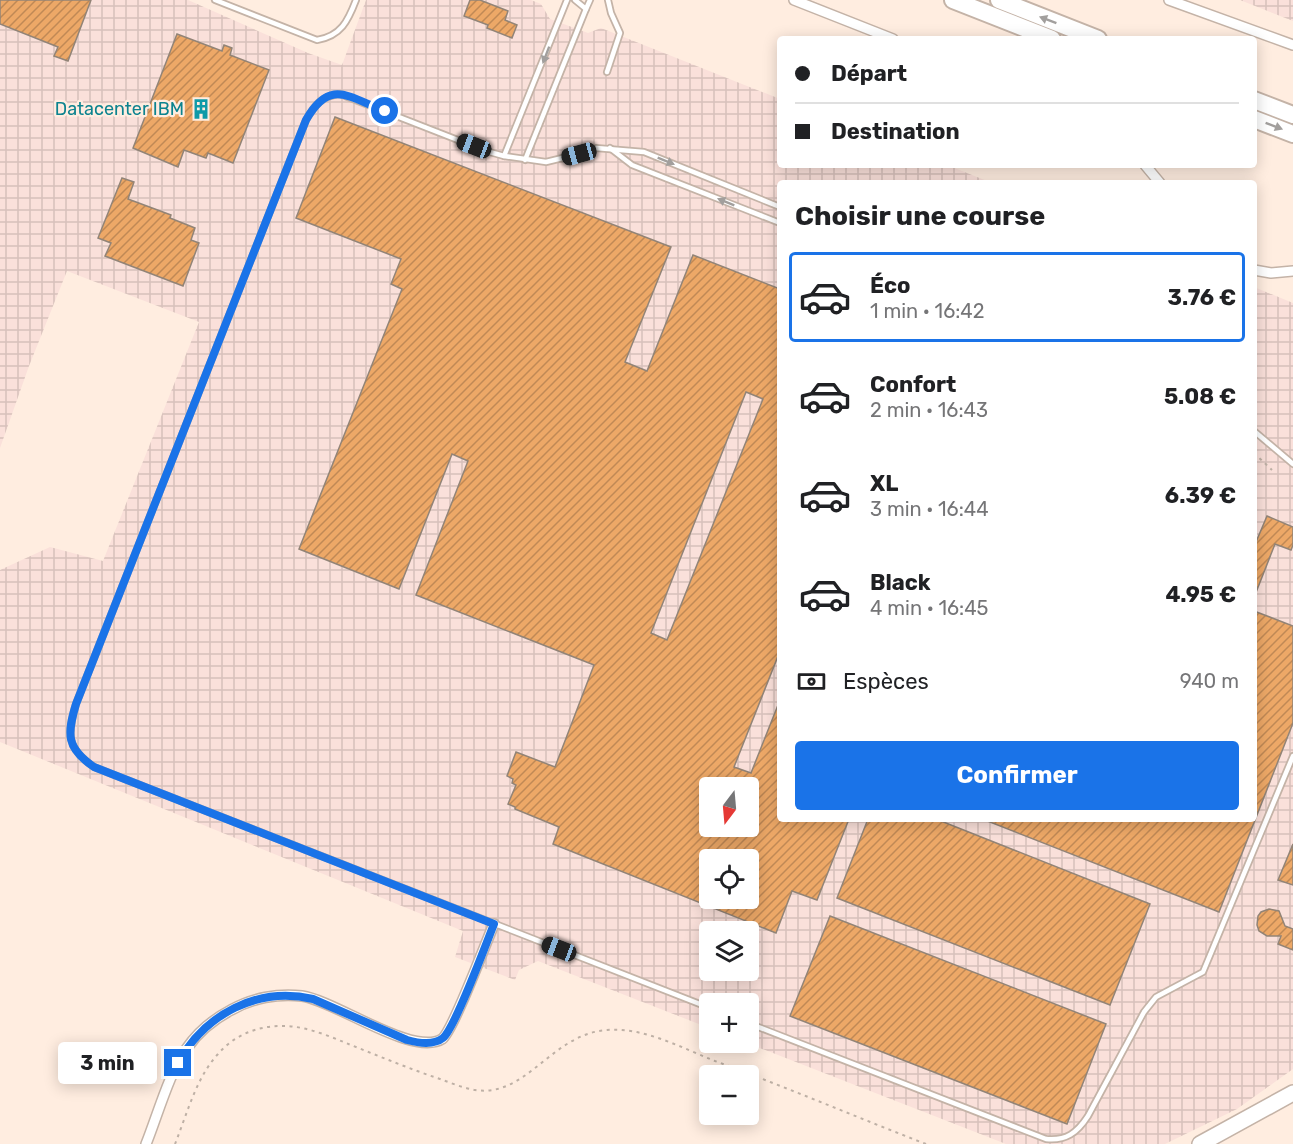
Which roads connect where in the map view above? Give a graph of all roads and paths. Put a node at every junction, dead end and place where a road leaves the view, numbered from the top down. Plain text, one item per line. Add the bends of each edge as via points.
1 (215, 0) edge
2 (356, 0) edge
3 (567, 0) edge
4 (575, 0) edge
5 (590, 0) edge
6 (608, 0) edge
7 (794, 0) edge
8 (953, 0) edge
9 (999, 0) edge
10 (1169, 0) edge
11 (586, 9) junction
12 (885, 36) edge
13 (1044, 36) edge
14 (1090, 36) edge
15 (1293, 45) edge
16 (607, 72) dead end
17 (1257, 99) edge
18 (1257, 99) edge
19 (1293, 107) edge
20 (1293, 115) edge
21 (1257, 120) edge
22 (1293, 134) edge
23 (609, 147) junction
24 (504, 156) junction
25 (525, 160) junction
26 (1148, 168) edge
27 (1158, 180) edge
28 (777, 206) edge
29 (777, 222) edge
30 (1257, 271) edge
31 (1293, 271) edge
32 (1257, 434) edge
33 (1257, 456) edge
34 (1293, 464) edge
35 (1272, 470) dead end
36 (1293, 756) edge
37 (494, 924) junction
38 (699, 1004) edge
39 (759, 1027) edge
40 (1293, 1093) edge
41 (146, 1144) edge
42 (176, 1144) edge
43 (926, 1144) edge
44 (1200, 1144) edge

1 - 2 lane via 317,40 338,33
3 -> 24 lane
4 - 11 lane
5 - 11 lane
6 - 16 lane via 620,33
7 - 12 street
8 - 13 highway
14 -> 9 highway
10 - 15 street
11 - 25 lane
17 - 19 highway
18 - 20 highway
21 -> 22 highway
23 - 25 lane via 546,162
23 -> 28 lane via 644,152
29 -> 23 lane via 632,165
24 - 25 lane
24 - 37 lane via 340,94 317,102 306,120 76,704 69,737 78,753 94,767
26 - 27 street
30 - 31 street
32 - 34 lane
33 - 35 path
36 - 39 lane via 1203,972 1156,997 1088,1116 1071,1136 1046,1139
37 - 38 lane
37 - 41 street via 442,1039 421,1043 407,1040 301,996 269,997 246,1003 211,1022 186,1048
40 - 44 main road
42 - 43 path via 200,1082 216,1055 241,1035 272,1026 289,1026 475,1090 504,1088 518,1081 580,1036 607,1030 638,1033

